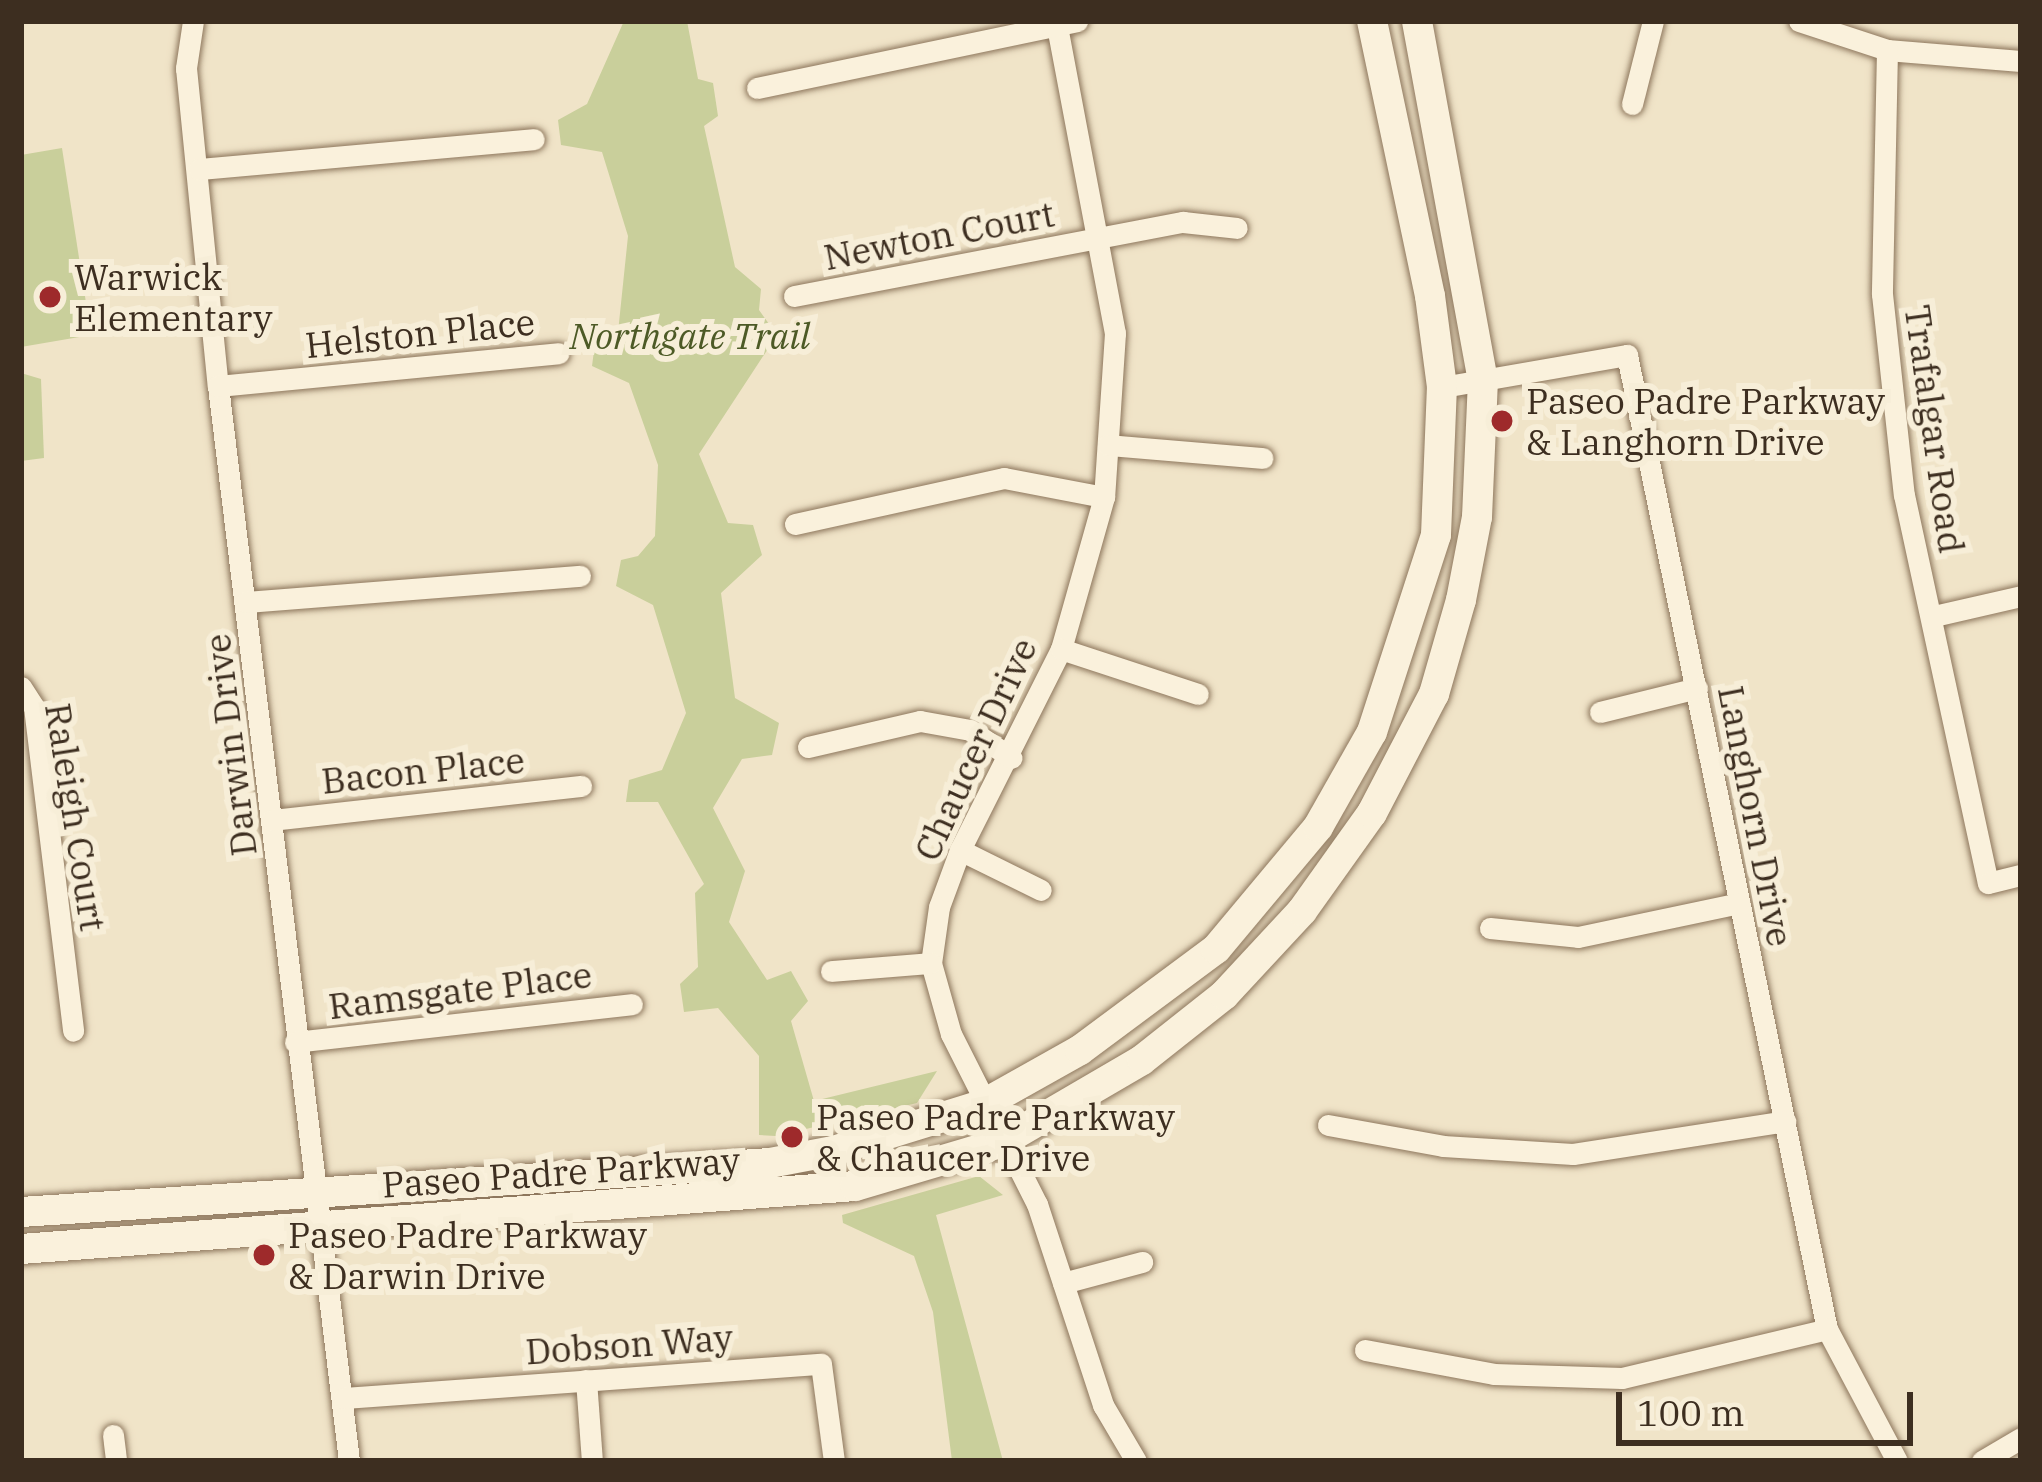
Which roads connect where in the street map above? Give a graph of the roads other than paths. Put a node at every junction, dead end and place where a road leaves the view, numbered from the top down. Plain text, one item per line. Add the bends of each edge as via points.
1 (193, 21) edge
2 (1372, 21) edge
3 (1417, 21) edge
4 (1653, 21) edge
5 (1799, 21) edge
6 (1064, 22) edge
7 (1886, 50) junction
8 (2021, 61) edge
9 (758, 88) dead end
10 (1632, 104) dead end
11 (534, 139) dead end
12 (200, 169) junction
13 (1237, 228) dead end
14 (1097, 238) junction
15 (794, 296) dead end
16 (558, 353) dead end
17 (1483, 381) junction
18 (218, 386) junction
19 (1442, 387) junction
20 (1108, 445) junction
21 (1262, 458) dead end
22 (1104, 497) junction
23 (794, 524) dead end
24 (580, 576) dead end
25 (2021, 596) edge
26 (247, 602) junction
27 (1934, 616) junction
28 (1061, 649) junction
29 (21, 686) edge
30 (1697, 688) junction
31 (1198, 694) dead end
32 (1600, 712) dead end
33 (808, 747) dead end
34 (1012, 758) junction
35 (581, 786) dead end
36 (272, 820) junction
37 (960, 850) junction
38 (2021, 875) edge
39 (1041, 890) dead end
40 (1739, 904) junction
41 (1490, 928) dead end
42 (932, 963) junction
43 (831, 971) dead end
44 (632, 1004) dead end
45 (73, 1030) dead end
46 (295, 1042) junction
47 (982, 1105) junction
48 (1785, 1121) junction
49 (1328, 1125) dead end
50 (1000, 1142) junction
51 (314, 1195) junction
52 (21, 1213) edge
53 (321, 1227) junction
54 (21, 1249) edge
55 (1142, 1262) dead end
56 (1063, 1283) junction
57 (1827, 1329) junction
58 (1365, 1350) dead end
59 (586, 1380) junction
60 (344, 1398) junction
61 (113, 1435) dead end
62 (2021, 1438) edge
63 (116, 1461) edge
64 (349, 1461) edge
65 (592, 1461) edge
66 (834, 1461) edge
67 (1136, 1461) edge
68 (1897, 1461) edge
69 (1982, 1461) edge

1 - 12 street, Darwin Drive via 186,68
2 - 19 main road, Paseo Padre Parkway
3 - 17 main road, Paseo Padre Parkway
4 - 10 street
5 - 7 street
6 - 9 street
6 - 14 street, Chaucer Drive
7 - 8 street
7 - 27 street, Trafalgar Road via 1882,294 1904,495
11 - 12 street
12 - 18 street, Darwin Drive
13 - 14 street, Newton Court via 1183,222
14 - 15 street, Newton Court
14 - 20 street, Chaucer Drive via 1115,333
16 - 18 street, Helston Place
17 - 19 street, Langhorn Drive
17 - 30 street, Langhorn Drive via 1628,355
17 - 50 main road, Paseo Padre Parkway via 1477,517 1461,600 1434,694 1372,813 1301,911 1224,995 1142,1060
18 - 26 street, Darwin Drive
19 - 47 main road, Paseo Padre Parkway via 1440,509 1414,614 1372,732 1318,827 1216,949 1080,1050
20 - 21 street
20 - 22 street, Chaucer Drive
22 - 23 street via 1004,478
22 - 28 street, Chaucer Drive
24 - 26 street
25 - 27 street
26 - 36 street, Darwin Drive
27 - 38 street, Trafalgar Road via 1988,883
28 - 31 street
28 - 34 street, Chaucer Drive
29 - 45 street, Raleigh Court via 34,707
30 - 32 street
30 - 40 street, Langhorn Drive
33 - 34 street via 920,721 970,730
34 - 37 street, Chaucer Drive
35 - 36 street, Bacon Place
36 - 46 street, Darwin Drive
37 - 39 street
37 - 42 street, Chaucer Drive via 939,907
40 - 41 street via 1578,937
40 - 48 street, Langhorn Drive
42 - 43 street
42 - 47 street, Chaucer Drive
44 - 46 street, Ramsgate Place
46 - 51 street, Darwin Drive
47 - 50 street, Chaucer Drive
47 - 51 main road, Paseo Padre Parkway via 770,1163
48 - 49 street via 1573,1154 1443,1146
48 - 57 street, Langhorn Drive
50 - 53 main road, Paseo Padre Parkway via 856,1186 784,1197
50 - 56 street, Chaucer Drive via 1037,1204
51 - 52 main road, Paseo Padre Parkway
51 - 53 street, Darwin Drive
53 - 54 main road, Paseo Padre Parkway
53 - 60 street, Darwin Drive
55 - 56 street
56 - 67 street, Chaucer Drive via 1103,1405
57 - 58 street via 1622,1378 1494,1374
57 - 68 street, Langhorn Drive
59 - 60 street, Dobson Way
59 - 65 street
59 - 66 street, Dobson Way via 821,1364
60 - 64 street, Darwin Drive
61 - 63 street
62 - 69 street

